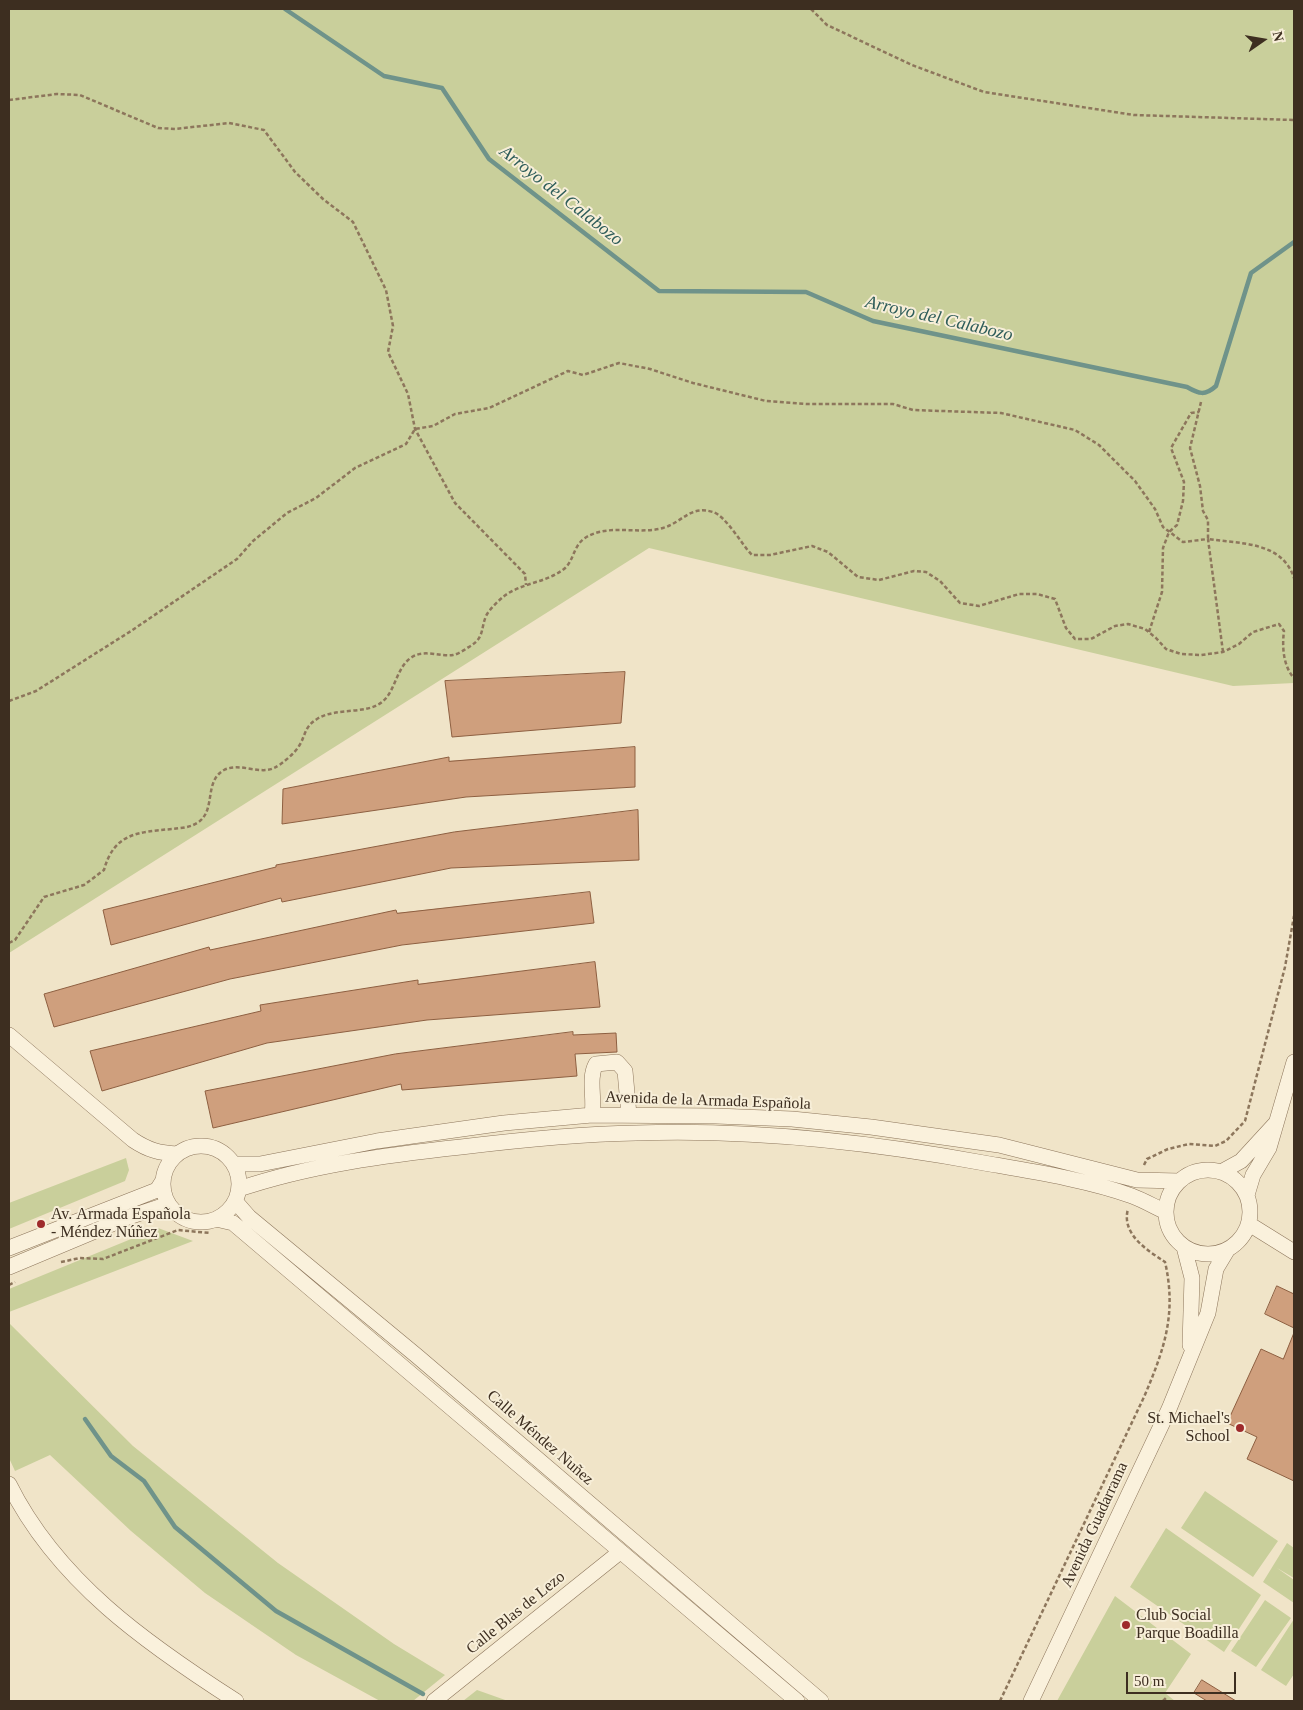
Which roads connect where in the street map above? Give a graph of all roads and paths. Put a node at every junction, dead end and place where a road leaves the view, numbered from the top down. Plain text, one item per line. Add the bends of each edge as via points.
1 (812, 9) edge
2 (9, 100) edge
3 (1294, 120) edge
4 (1201, 402) dead end
5 (1199, 412) junction
6 (415, 429) junction
7 (1169, 532) junction
8 (1208, 539) junction
9 (1294, 578) edge
10 (526, 584) junction
11 (1141, 623) dead end
12 (1140, 628) junction
13 (1149, 632) junction
14 (1224, 652) junction
15 (1294, 678) edge
16 (9, 701) edge
17 (1294, 916) edge
18 (9, 943) edge
19 (9, 1035) edge
20 (1294, 1062) edge
21 (592, 1115) junction
22 (629, 1115) junction
23 (1276, 1123) junction
24 (177, 1154) junction
25 (234, 1164) junction
26 (1221, 1172) junction
27 (1137, 1180) junction
28 (1179, 1181) junction
29 (162, 1182) junction
30 (237, 1195) junction
31 (1247, 1195) junction
32 (1132, 1196) junction
33 (170, 1207) junction
34 (1166, 1212) junction
35 (1249, 1224) junction
36 (216, 1226) junction
37 (1184, 1247) junction
38 (9, 1248) edge
39 (1228, 1249) junction
40 (1294, 1252) edge
41 (63, 1262) dead end
42 (9, 1267) edge
43 (1188, 1362) junction
44 (9, 1484) edge
45 (620, 1552) junction
46 (1166, 1698) dead end
47 (794, 1700) edge
48 (236, 1701) edge
49 (434, 1701) edge
50 (821, 1701) edge
51 (1000, 1701) edge
52 (1031, 1701) edge
53 (1164, 1701) edge

1 - 3 path via 827,25 912,65 984,92 1134,115
2 - 6 path via 57,94 80,95 158,128 229,123 264,130 295,172 353,222 386,290 393,326 388,352 408,394
4 - 5 path
5 - 7 path via 1191,413 1171,448 1184,482 1177,525
5 - 8 path via 1190,448 1200,486 1202,511 1208,520
6 - 7 path via 433,426 455,414 489,408 568,371 583,375 619,363 766,400 806,404 893,404 912,410 1001,414 1075,430 1099,445 1135,480
6 - 10 path via 455,503 525,574
6 - 16 path via 406,444 355,468 316,498 287,513 253,540 237,559 131,631 36,690
7 - 8 path via 1183,542
7 - 13 path via 1163,548 1162,592
8 - 9 path via 1229,540 1277,554 1290,565
8 - 14 path
10 - 12 path via 563,570 584,538 605,531 664,528 693,511 710,511 724,519 752,555 770,555 812,546 828,552 858,577 879,580 914,570 926,572 940,581 960,603 979,606 1019,594 1036,594 1055,599 1066,628 1075,639 1091,638 1115,626 1128,624
10 - 18 path via 503,597 486,615 481,637 472,645 454,655 413,656 401,668 383,702 368,709 352,709 318,718 305,731 299,747 274,768 225,770 212,782 207,814 197,823 124,837 107,858 104,870 84,885 44,897 15,940
11 - 12 path
12 - 13 path
13 - 14 path via 1166,649 1181,654
14 - 15 path via 1253,632 1279,624 1284,631 1283,651 1287,666
17 - 27 path via 1285,967 1245,1121 1226,1141 1215,1146 1189,1144 1146,1159
19 - 24 street via 147,1150
20 - 23 street
21 - 22 street, Avenida de la Armada Española
21 - 22 street via 592,1071 596,1064 617,1062 625,1071
21 - 25 street, Avenida de la Armada Española via 386,1139 260,1164
22 - 27 street, Avenida de la Armada Española via 792,1119 871,1127 999,1145
23 - 26 street via 1241,1160
23 - 31 street via 1269,1148 1253,1175
24 - 25 street via 191,1146 215,1148
24 - 29 street via 165,1170
25 - 30 street via 238,1176
26 - 28 street via 1199,1170
26 - 31 street via 1232,1177
27 - 28 street, Avenida de la Armada Española
28 - 34 street via 1167,1201
29 - 33 street
29 - 38 street via 157,1190
30 - 32 street, Avenida de la Armada Española via 271,1178 404,1153 634,1133 704,1132 896,1148 1032,1172
30 - 36 street
30 - 50 street, Calle Méndez Nuñez via 256,1223
31 - 35 street
32 - 34 street, Avenida de la Armada Española
32 - 51 path via 1126,1219 1132,1235 1165,1262 1170,1298 1168,1332 1144,1397
33 - 36 street via 191,1221
33 - 42 street via 159,1207 126,1218
34 - 37 street via 1174,1238
35 - 39 street via 1237,1243
35 - 40 street
36 - 41 path via 178,1230 103,1259 80,1258
36 - 45 street, Calle Méndez Nuñez via 233,1223
37 - 39 street via 1206,1254
37 - 43 street, Avenida Guadarrama via 1192,1278
39 - 43 street, Avenida Guadarrama via 1216,1269 1208,1313
43 - 52 street, Avenida Guadarrama via 1169,1409
44 - 48 street via 37,1533 64,1568 114,1614
45 - 47 street, Calle Méndez Nuñez
45 - 49 street, Calle Blas de Lezo
46 - 53 path

